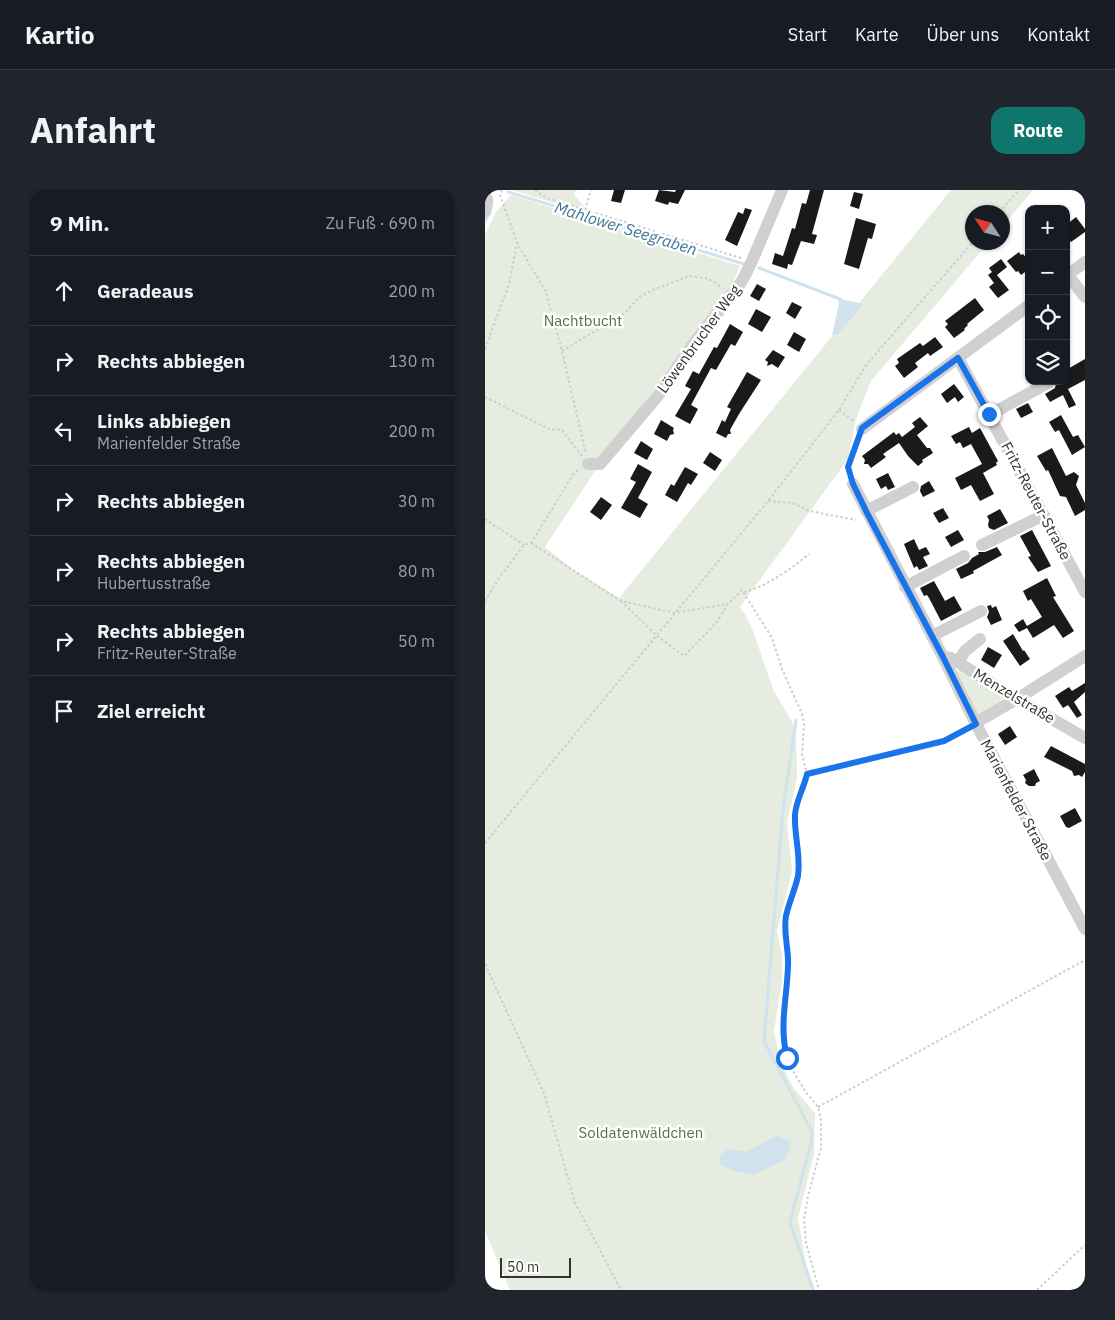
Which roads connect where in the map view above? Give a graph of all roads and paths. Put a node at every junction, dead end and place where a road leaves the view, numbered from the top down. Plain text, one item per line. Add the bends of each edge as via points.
1 (502, 190) edge
2 (535, 190) edge
3 (591, 190) edge
4 (782, 190) edge
5 (1019, 190) edge
6 (1005, 205) edge
7 (585, 210) junction
8 (517, 243) junction
9 (966, 250) edge
10 (744, 259) dead end
11 (1085, 262) edge
12 (1070, 274) edge
13 (1070, 280) edge
14 (732, 295) junction
15 (1085, 297) edge
16 (1025, 307) edge
17 (485, 349) edge
18 (562, 351) junction
19 (958, 358) junction
20 (1042, 385) edge
21 (485, 397) edge
22 (839, 410) junction
23 (989, 414) junction
24 (862, 428) junction
25 (588, 464) junction
26 (853, 484) joint
27 (913, 487) dead end
28 (768, 501) junction
29 (866, 511) junction
30 (1044, 515) junction
31 (485, 519) edge
32 (856, 520) dead end
33 (531, 543) junction
34 (524, 545) junction
35 (982, 545) dead end
36 (809, 554) dead end
37 (964, 556) dead end
38 (905, 587) junction
39 (744, 592) junction
40 (1085, 592) edge
41 (485, 601) edge
42 (621, 601) junction
43 (728, 604) junction
44 (981, 611) dead end
45 (675, 613) junction
46 (657, 636) junction
47 (932, 636) junction
48 (980, 639) dead end
49 (1085, 656) edge
50 (943, 657) junction
51 (958, 662) junction
52 (1017, 699) junction
53 (976, 724) junction
54 (1085, 738) edge
55 (807, 774) junction
56 (485, 843) edge
57 (1085, 929) edge
58 (1085, 960) edge
59 (485, 964) edge
60 (818, 1107) junction
61 (1085, 1245) edge
62 (621, 1290) edge
63 (819, 1290) edge
64 (1037, 1290) edge

1 - 8 path
2 - 7 path via 547,198
3 - 7 path
4 - 14 street, Löwenbrucher Weg via 752,261
5 - 6 path
7 - 10 path
8 - 17 path via 509,284
8 - 18 path via 546,292
9 - 22 path via 866,365
11 - 12 street
13 - 15 street
14 - 18 path via 709,279 690,276 639,297 625,313
14 - 25 street, Löwenbrucher Weg via 654,401 616,446 600,464
16 - 19 street
18 - 25 path
19 - 23 street, Fritz-Reuter-Straße
19 - 24 street
20 - 23 street
21 - 25 path via 549,429 562,430
22 - 24 path
22 - 28 path
23 - 30 street, Fritz-Reuter-Straße
24 - 26 path via 848,467
25 - 33 path via 574,473
26 - 29 street, Marienfelder Straße
27 - 29 street
28 - 32 path
28 - 45 path
29 - 38 street, Marienfelder Straße
30 - 35 street
30 - 40 street, Fritz-Reuter-Straße
31 - 34 path
33 - 34 path
33 - 42 path
34 - 41 path
36 - 39 path via 786,573
37 - 38 street
38 - 47 street, Marienfelder Straße
39 - 43 path via 742,590
39 - 55 path via 772,638 802,714 802,755
42 - 45 path
42 - 46 path
43 - 45 path
43 - 46 path via 717,622 684,656
44 - 47 street
45 - 46 path
46 - 56 path
47 - 50 street, Marienfelder Straße
48 - 51 street via 965,651
49 - 52 street
50 - 51 street, Menzelstraße
50 - 53 street, Marienfelder Straße
51 - 52 street, Menzelstraße
52 - 53 street
52 - 54 street, Menzelstraße
53 - 55 path via 931,745
53 - 57 street, Marienfelder Straße
55 - 60 path via 795,815 799,866 785,921 788,966 782,1028 784,1047 792,1068
58 - 60 path
59 - 62 path via 544,1093 575,1203
60 - 63 path via 822,1140 805,1209 804,1230
61 - 64 path

